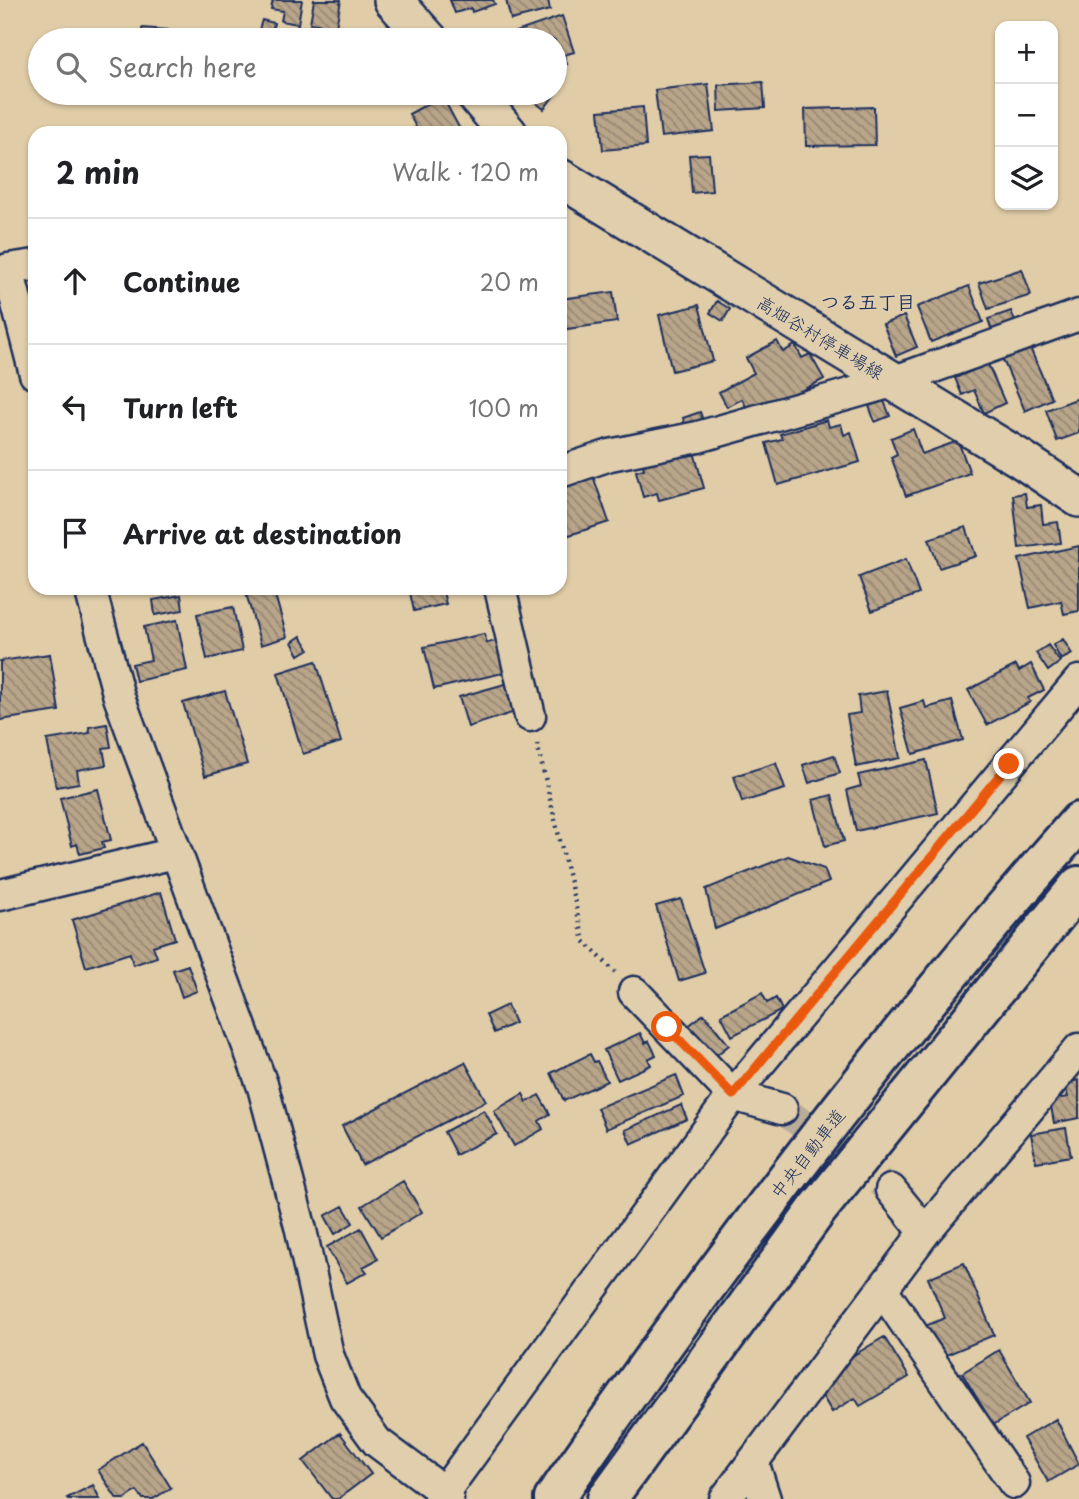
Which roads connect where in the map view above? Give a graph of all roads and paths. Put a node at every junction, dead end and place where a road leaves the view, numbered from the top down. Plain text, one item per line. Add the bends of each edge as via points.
1 (393, 0) edge
2 (418, 28) edge
3 (484, 105) edge
4 (502, 126) edge
5 (567, 188) edge
6 (28, 266) edge
7 (1079, 315) edge
8 (28, 347) edge
9 (892, 382) junction
10 (567, 470) edge
11 (1079, 498) edge
12 (92, 595) edge
13 (501, 595) edge
14 (1079, 681) edge
15 (530, 716) joint
16 (1079, 794) edge
17 (1079, 822) edge
18 (175, 853) junction
19 (1079, 886) edge
20 (0, 895) edge
21 (634, 992) joint
22 (1079, 1049) edge
23 (875, 1067) junction
24 (733, 1095) junction
25 (782, 1109) tunnel mouth
26 (891, 1190) tunnel mouth
27 (925, 1232) junction
28 (882, 1289) junction
29 (753, 1462) junction
30 (1014, 1483) dead end
31 (444, 1497) edge
32 (554, 1499) edge
33 (607, 1499) edge
34 (725, 1499) edge
35 (765, 1499) edge

1 - 2 main road
3 - 4 main road
5 - 9 main road, 高畑谷村停車場線
6 - 8 street via 8,270
7 - 9 street
9 - 10 street
9 - 11 main road, 高畑谷村停車場線
12 - 18 street via 119,697
13 - 15 street
14 - 24 street
15 - 21 path via 584,941
16 - 23 highway
17 - 23 highway, 中央自動車道
18 - 20 street
18 - 31 street via 262,1087 301,1230 328,1355 345,1398 377,1442
19 - 33 highway via 817,1210
21 - 24 street
22 - 27 street
23 - 32 highway, 中央自動車道 via 638,1380
24 - 25 street
24 - 31 street
26 - 27 street
27 - 28 street
28 - 29 street
28 - 30 street
29 - 34 street
29 - 35 street

